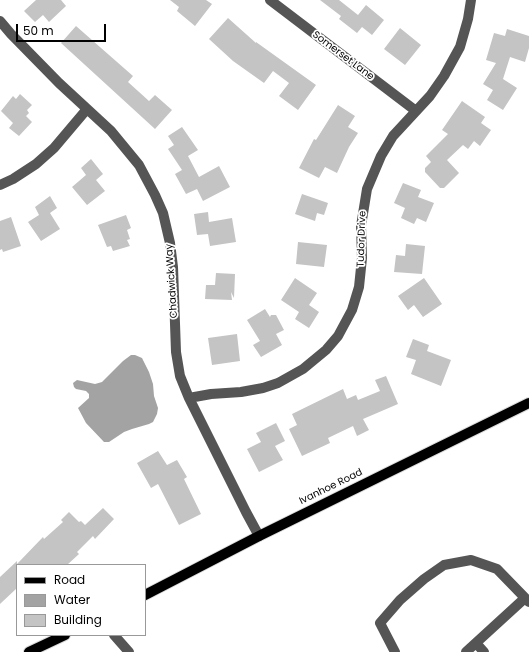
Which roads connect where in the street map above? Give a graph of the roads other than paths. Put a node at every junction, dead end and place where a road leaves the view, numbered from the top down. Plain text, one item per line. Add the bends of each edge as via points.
1 (270, 0) edge
2 (471, 0) edge
3 (0, 21) edge
4 (87, 109) junction
5 (416, 111) junction
6 (0, 185) edge
7 (189, 398) junction
8 (529, 403) edge
9 (259, 536) junction
10 (146, 594) edge
11 (527, 600) edge
12 (63, 636) edge
13 (115, 636) edge
14 (476, 643) junction
15 (29, 652) edge
16 (129, 652) edge
17 (396, 652) edge
18 (466, 652) edge
19 (484, 652) edge

1 - 5 street, Somerset Lane
2 - 5 street, Tudor Drive via 460,47 444,76
3 - 4 street, Chadwick Way
4 - 6 street via 54,148 36,164
4 - 7 street, Chadwick Way via 111,131 139,166 163,213 174,267 176,352 180,376
5 - 7 street, Tudor Drive via 393,136 367,189 361,226 362,258 359,287 352,310 338,336 303,369 278,383 241,392
7 - 9 street, Chadwick Way
8 - 9 main road, Ivanhoe Road
9 - 10 main road, Ivanhoe Road
11 - 14 street
11 - 17 street via 497,569 471,560 444,565 400,600 380,623
12 - 15 main road
13 - 16 street
14 - 18 street
14 - 19 street

